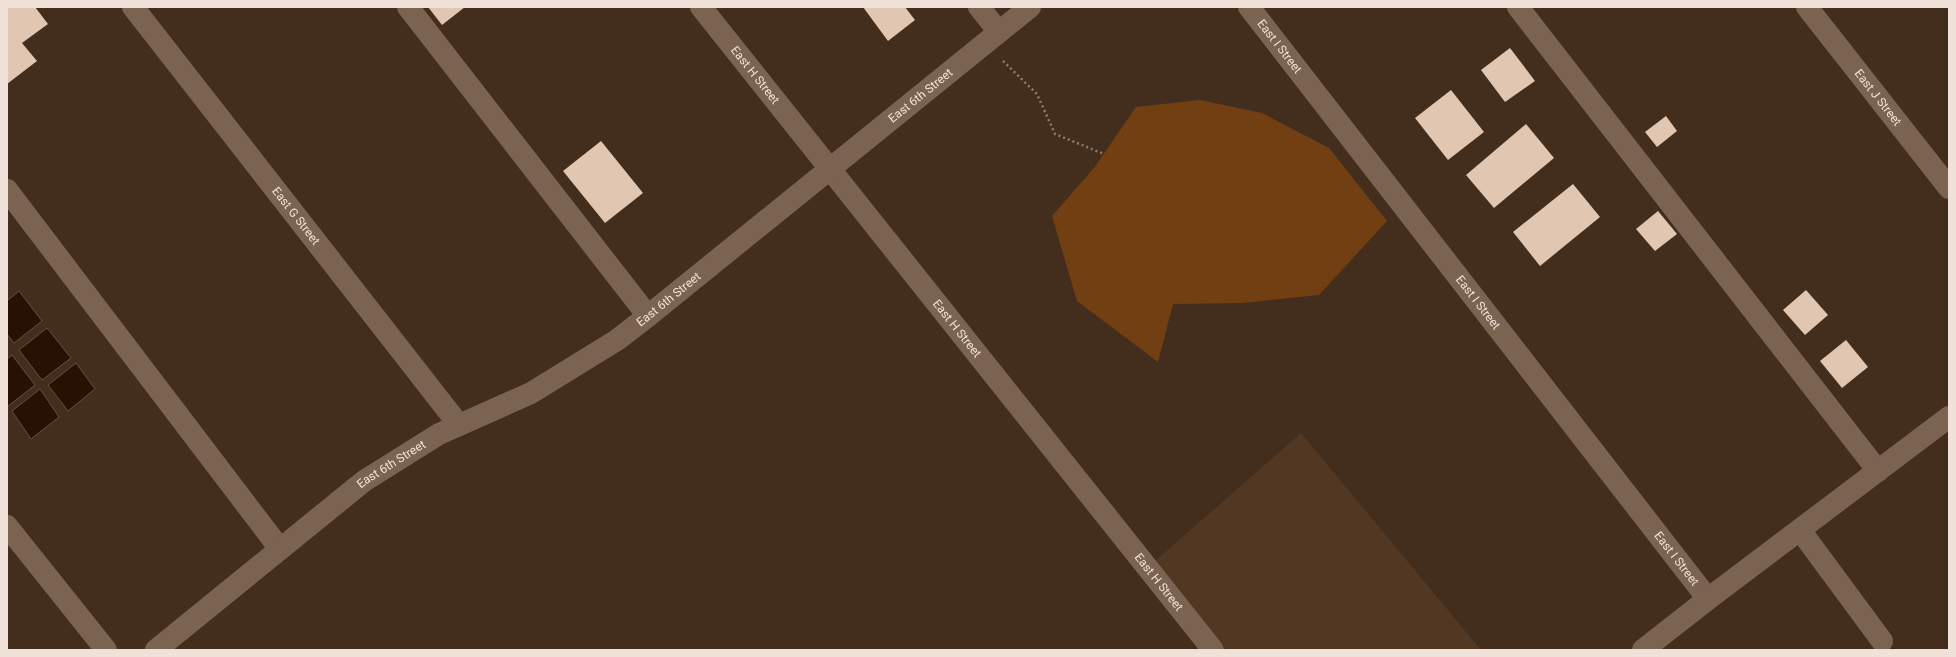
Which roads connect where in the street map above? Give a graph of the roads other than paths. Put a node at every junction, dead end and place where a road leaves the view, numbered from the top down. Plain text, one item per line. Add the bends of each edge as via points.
1 (132, 7) edge
2 (408, 7) edge
3 (701, 7) edge
4 (979, 7) edge
5 (1030, 7) edge
6 (1249, 7) edge
7 (1518, 7) edge
8 (1807, 7) edge
9 (991, 37) junction
10 (829, 169) junction
11 (1949, 188) edge
12 (7, 190) edge
13 (648, 316) junction
14 (1949, 417) edge
15 (459, 425) junction
16 (1878, 471) junction
17 (7, 526) edge
18 (1800, 530) junction
19 (280, 549) junction
20 (1708, 599) junction
21 (1882, 641) dead end
22 (106, 650) edge
23 (156, 650) edge
24 (1213, 650) edge
25 (1643, 650) edge

1 - 15 street, East G Street
2 - 13 street
3 - 10 street, East H Street
4 - 9 street
5 - 9 street, East 6th Street
6 - 20 street, East I Street
7 - 16 street
8 - 11 street, East J Street
9 - 10 street, East 6th Street
10 - 13 street, East 6th Street
10 - 24 street, East H Street
12 - 19 street
13 - 15 street, East 6th Street via 617,340 531,393
14 - 16 street
15 - 19 street, East 6th Street via 439,434 364,481
16 - 18 street
17 - 22 street
18 - 20 street
18 - 21 street
19 - 23 street, East 6th Street
20 - 25 street

